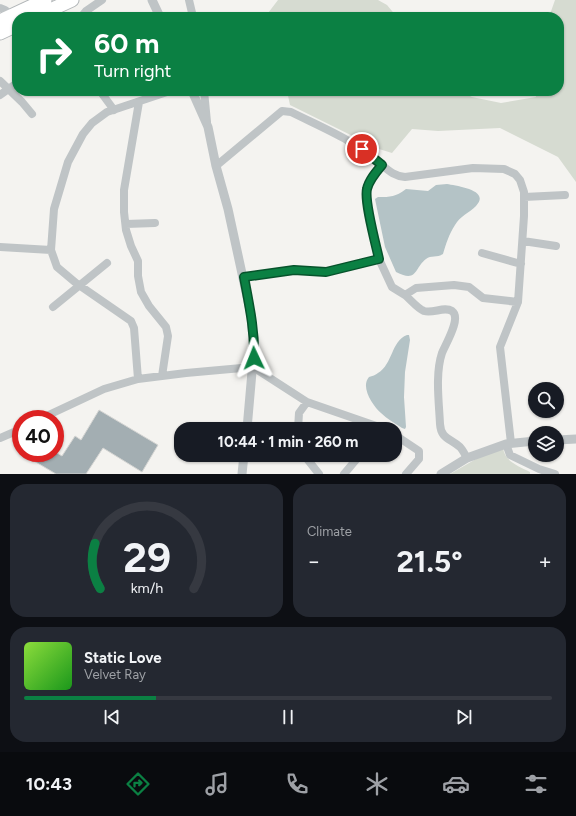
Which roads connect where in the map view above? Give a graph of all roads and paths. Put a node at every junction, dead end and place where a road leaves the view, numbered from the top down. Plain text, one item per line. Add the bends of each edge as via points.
1 (72, 0) edge
2 (102, 0) edge
3 (152, 0) edge
4 (189, 0) edge
5 (48, 5) edge
6 (0, 8) edge
7 (33, 12) edge
8 (40, 12) edge
9 (87, 12) edge
10 (158, 12) edge
11 (192, 12) edge
12 (12, 17) edge
13 (12, 20) edge
14 (0, 21) edge
15 (12, 23) edge
16 (0, 33) edge
17 (0, 81) edge
18 (12, 87) edge
19 (9, 89) junction
20 (12, 92) edge
21 (0, 95) edge
22 (15, 96) edge
23 (104, 96) edge
24 (156, 96) edge
25 (194, 96) edge
26 (205, 96) edge
27 (139, 102) junction
28 (114, 110) junction
29 (32, 114) dead end
30 (208, 127) junction
31 (382, 165) junction
32 (216, 166) junction
33 (565, 195) dead end
34 (524, 197) junction
35 (155, 223) dead end
36 (126, 224) junction
37 (522, 241) junction
38 (556, 246) dead end
39 (0, 248) edge
40 (51, 250) junction
41 (482, 253) dead end
42 (379, 259) junction
43 (107, 263) dead end
44 (521, 264) junction
45 (244, 277) junction
46 (79, 286) junction
47 (405, 295) junction
48 (518, 302) junction
49 (53, 307) dead end
50 (253, 367) junction
51 (162, 376) junction
52 (138, 379) junction
53 (307, 402) junction
54 (59, 410) edge
55 (248, 422) edge
56 (298, 422) edge
57 (363, 422) edge
58 (12, 433) edge
59 (0, 438) edge
60 (402, 439) edge
61 (576, 439) edge
62 (564, 440) edge
63 (528, 442) edge
64 (508, 443) junction
65 (467, 458) junction
66 (243, 462) edge
67 (310, 462) edge
68 (354, 462) edge
69 (242, 474) edge
70 (319, 474) edge
71 (344, 474) edge
72 (406, 474) edge
73 (441, 474) edge
74 (555, 474) edge

1 - 5 highway
2 - 9 street
3 - 10 street
4 - 11 street
5 - 7 highway
5 - 8 highway
6 - 12 street
13 - 14 highway
15 - 16 highway
17 - 19 street
18 - 19 street
19 - 20 street
19 - 21 street
22 - 29 street
23 - 28 street
24 - 27 street
25 - 30 street
26 - 30 street
27 - 28 street
27 - 36 street via 124,190
28 - 40 street via 92,123 68,162 54,209
30 - 32 street
31 - 32 street via 356,144 291,112 282,111
31 - 34 street via 394,175 405,177 473,168 504,169 516,174
31 - 42 street via 367,189
32 - 45 street
33 - 34 street
34 - 37 street
35 - 36 street
36 - 51 street via 131,246 138,261 141,292 166,326 168,336
37 - 38 street
37 - 44 street
39 - 40 street
40 - 46 street via 57,267
41 - 44 street
42 - 45 street via 326,272 294,270
42 - 47 street via 392,287
43 - 46 street
44 - 48 street
45 - 50 street via 251,315
46 - 49 street
46 - 52 street via 131,321 134,328
47 - 48 street via 416,288 454,285 469,286 483,298
47 - 65 street via 423,310 450,310 455,316 439,369 440,424 443,436 460,448
48 - 64 street via 500,347
50 - 51 street
50 - 53 street
50 - 55 street
51 - 52 street
52 - 54 street via 104,389
53 - 56 street via 299,413
53 - 57 street
58 - 59 street
60 - 72 street via 419,450 419,459
61 - 62 street
63 - 64 street
64 - 65 street
64 - 74 street via 510,455 538,469
65 - 73 street
66 - 69 street
67 - 70 street
68 - 71 street

